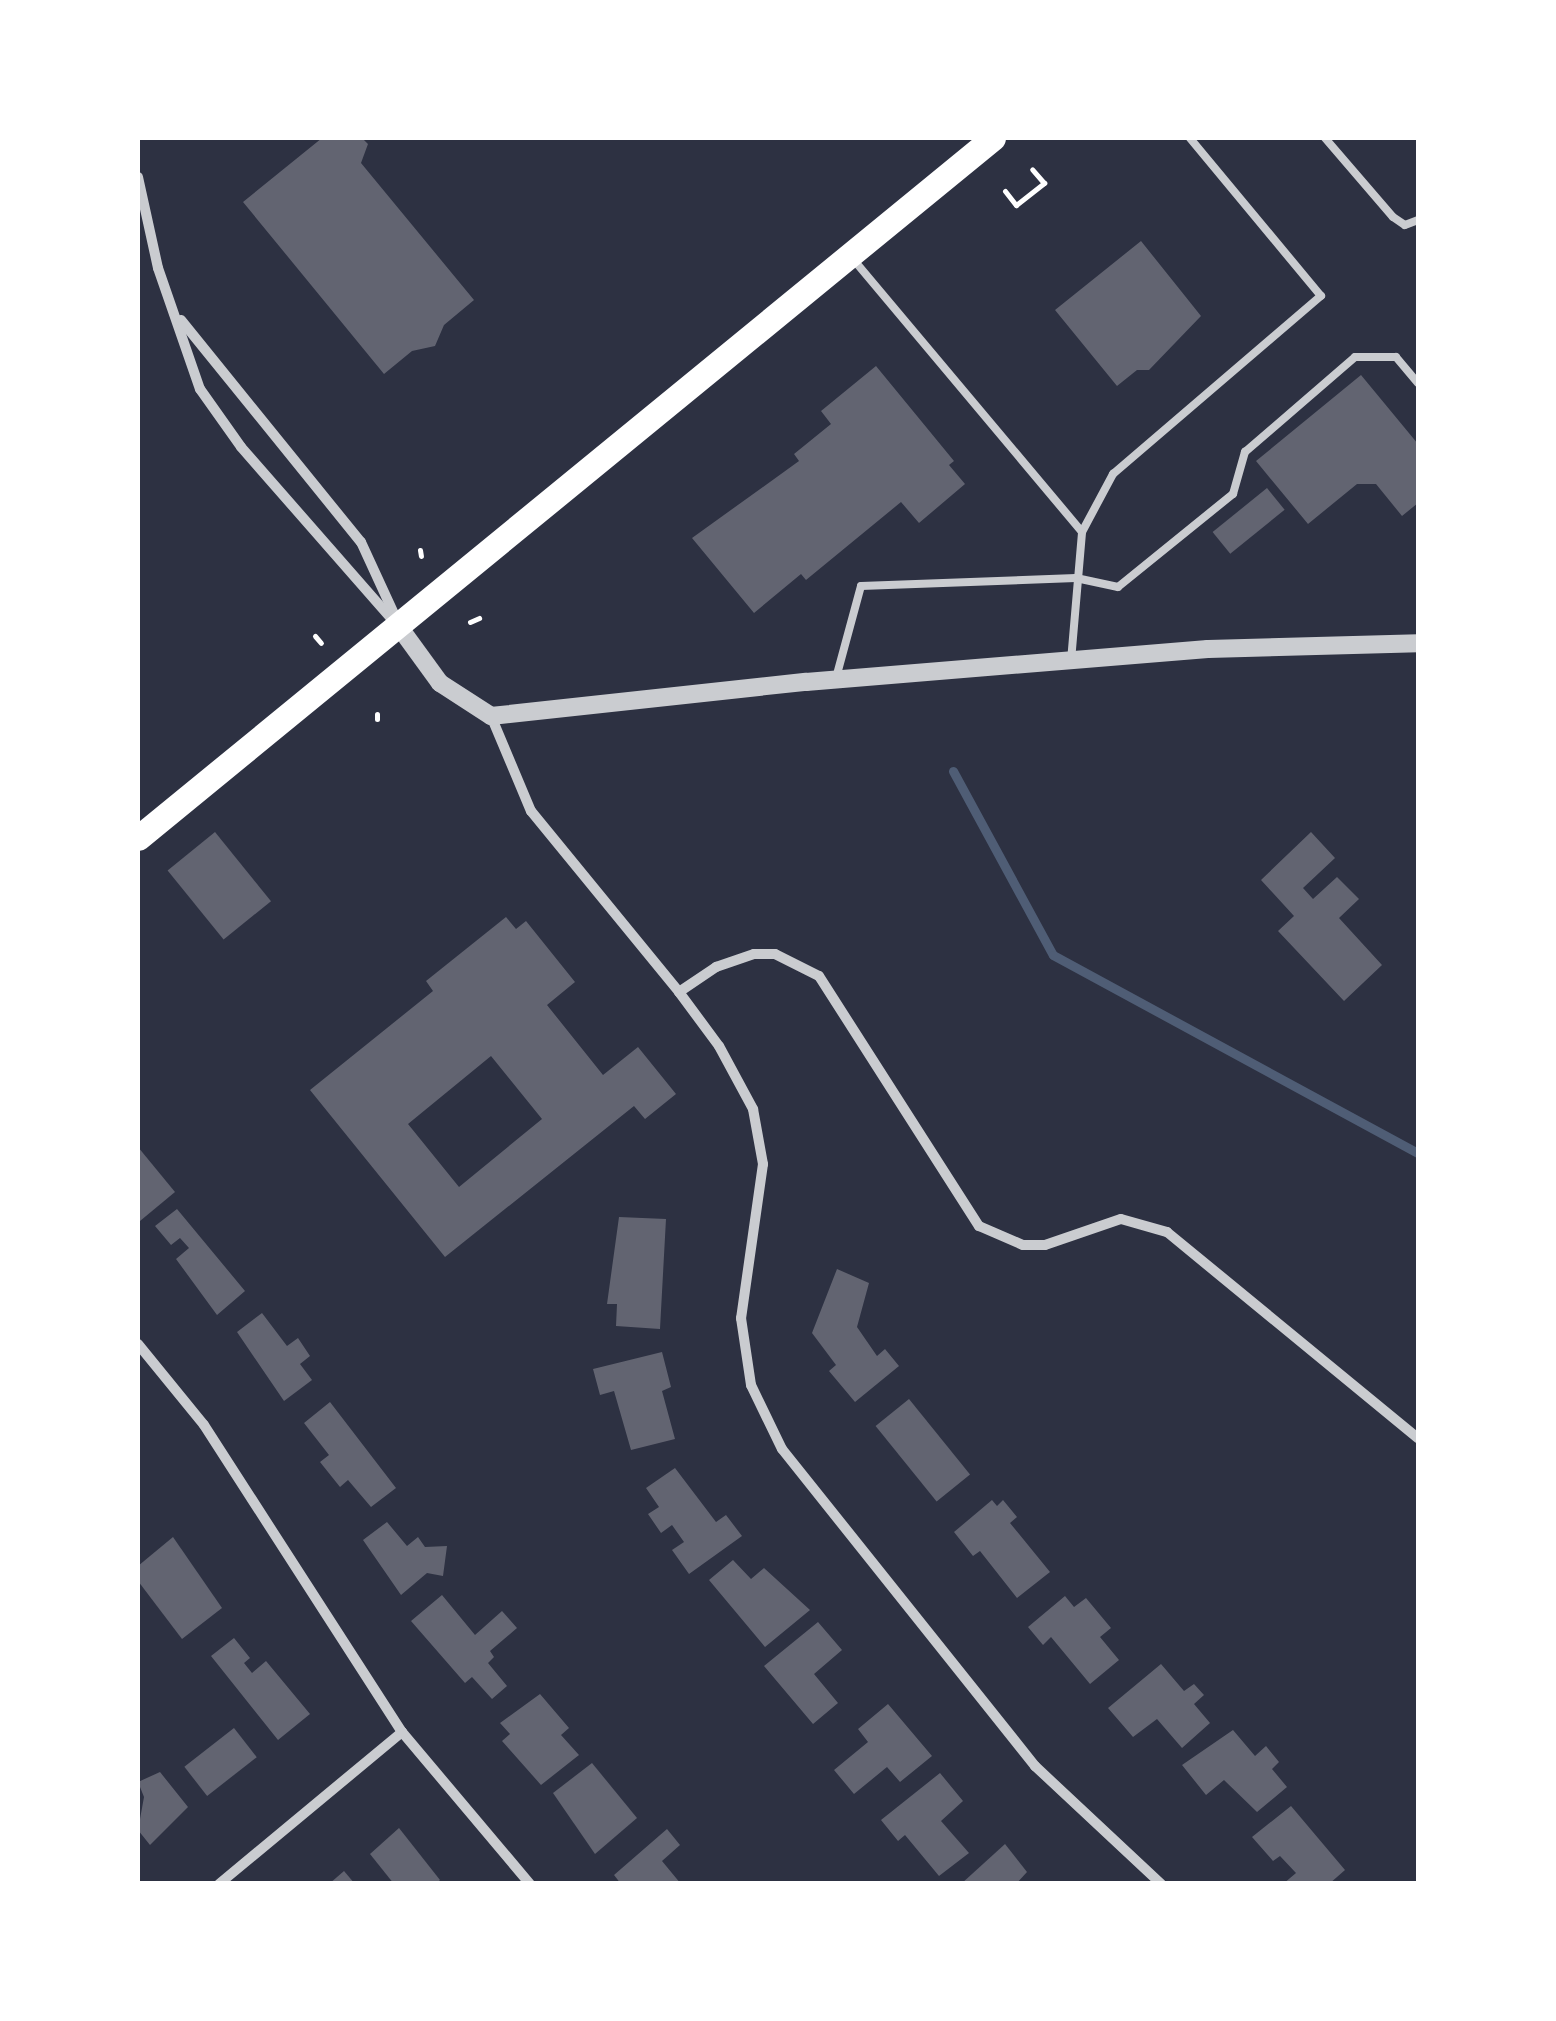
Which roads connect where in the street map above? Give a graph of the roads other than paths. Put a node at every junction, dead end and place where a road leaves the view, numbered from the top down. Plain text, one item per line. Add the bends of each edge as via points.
1 (993, 138) edge
2 (1190, 138) edge
3 (1325, 138) edge
4 (138, 177) edge
5 (1418, 220) edge
6 (850, 256) junction
7 (177, 315) junction
8 (1418, 383) edge
9 (1082, 532) junction
10 (1076, 578) junction
11 (400, 628) junction
12 (1418, 643) edge
13 (1071, 661) junction
14 (836, 679) junction
15 (492, 716) junction
16 (138, 838) edge
17 (679, 992) junction
18 (138, 1344) edge
19 (1418, 1438) edge
20 (402, 1732) junction
21 (219, 1884) edge
22 (530, 1884) edge
23 (1162, 1884) edge

1 - 6 main road
2 - 9 lane via 1321,296 1113,474
3 - 5 lane via 1393,216 1405,224
4 - 7 street
6 - 9 lane
6 - 11 main road
7 - 11 street via 362,542
7 - 11 street via 200,388 241,447
8 - 10 lane via 1396,358 1354,358 1246,452 1233,494 1118,587
9 - 10 lane
10 - 13 lane
10 - 14 lane via 861,586
11 - 15 street via 440,683
11 - 16 main road
12 - 13 street
13 - 14 street
14 - 15 street
15 - 17 street via 531,811
17 - 19 street via 716,967 754,954 775,954 819,976 979,1226 998,1239 1045,1245 1121,1219 1152,1226
17 - 23 street via 737,1076 760,1135 763,1164 741,1318 750,1385 782,1448 1035,1766
18 - 20 street via 204,1425
20 - 21 street
20 - 22 street

